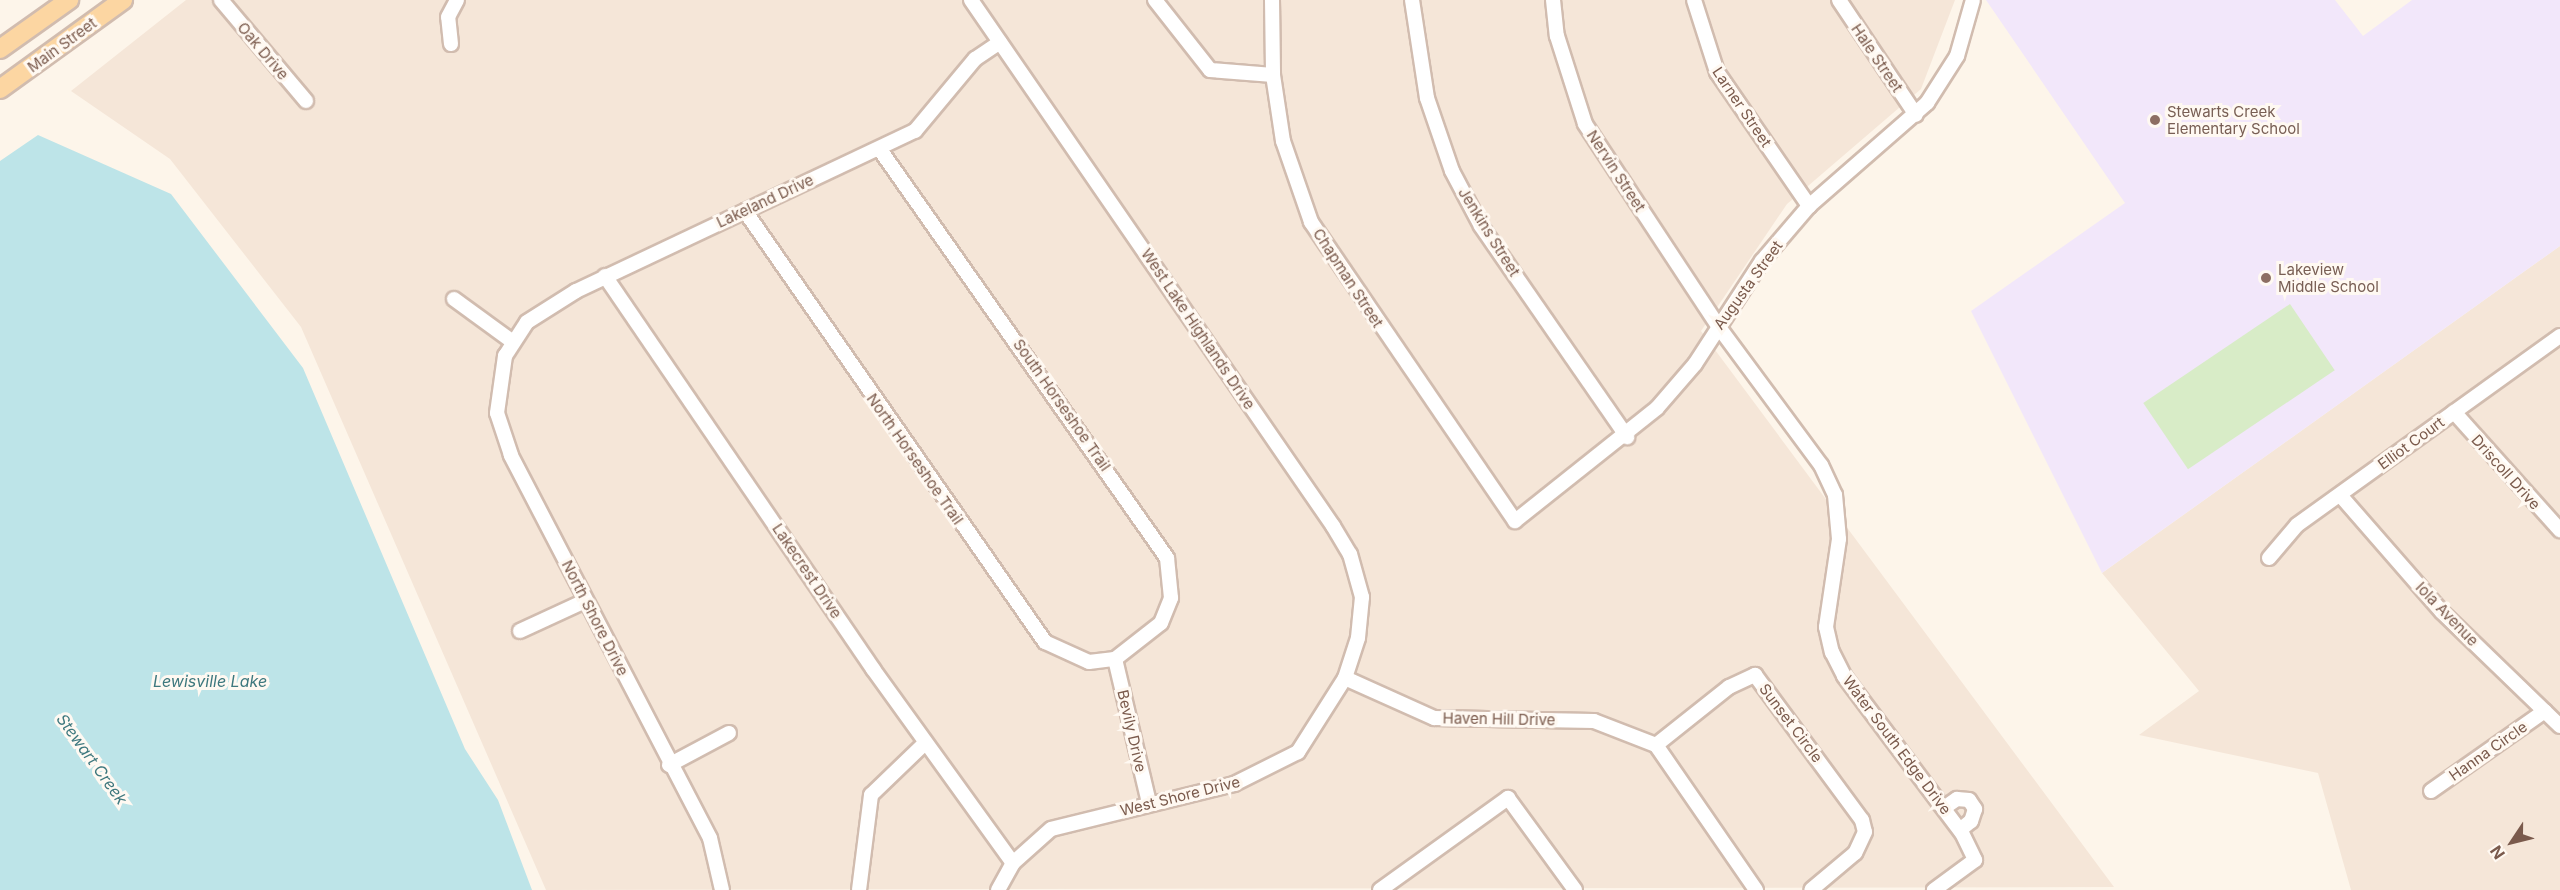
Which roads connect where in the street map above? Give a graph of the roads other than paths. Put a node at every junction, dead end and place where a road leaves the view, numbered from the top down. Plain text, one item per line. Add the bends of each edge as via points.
1 (69, 0) edge
2 (123, 0) edge
3 (221, 0) edge
4 (457, 0) edge
5 (971, 0) edge
6 (1155, 0) edge
7 (1272, 0) edge
8 (1412, 0) edge
9 (1553, 0) edge
10 (1694, 0) edge
11 (1839, 0) edge
12 (1973, 0) edge
13 (1000, 42) junction
14 (451, 44) dead end
15 (0, 49) edge
16 (1273, 75) junction
17 (0, 89) edge
18 (306, 101) dead end
19 (1916, 115) junction
20 (880, 150) junction
21 (1809, 206) junction
22 (745, 211) junction
23 (605, 276) junction
24 (454, 299) dead end
25 (1718, 326) junction
26 (2560, 336) edge
27 (513, 342) junction
28 (2454, 412) junction
29 (1627, 437) junction
30 (2340, 495) junction
31 (1515, 521) joint
32 (2560, 530) edge
33 (2270, 558) dead end
34 (585, 601) junction
35 (520, 631) dead end
36 (1115, 659) junction
37 (1345, 678) junction
38 (2546, 711) junction
39 (2560, 726) edge
40 (729, 734) dead end
41 (925, 743) junction
42 (1656, 745) junction
43 (669, 765) junction
44 (2431, 791) dead end
45 (1149, 803) junction
46 (1944, 808) junction
47 (1960, 830) junction
48 (1013, 863) junction
49 (722, 890) edge
50 (859, 890) edge
51 (998, 890) edge
52 (1380, 890) edge
53 (1575, 890) edge
54 (1756, 890) edge
55 (1811, 890) edge
56 (1934, 890) edge

1 - 15 main road
2 - 17 main road, Main Street
3 - 18 street, Oak Drive
4 - 14 street via 448,17
5 - 13 street, West Lake Highlands Drive
6 - 16 street via 1210,70
7 - 16 street, Chapman Street
8 - 29 street, Jenkins Street via 1427,98 1452,171 1481,226
9 - 25 street, Nervin Street via 1557,36 1585,124
10 - 21 street, Larner Street via 1717,72
11 - 19 street, Hale Street
12 - 19 street, Augusta Street via 1957,56
13 - 20 street, Lakeland Drive via 975,59 926,123
13 - 37 street, West Lake Highlands Drive via 1350,554 1362,618
16 - 31 street, Chapman Street via 1290,170 1311,222
19 - 21 street, Augusta Street
20 - 22 street, Lakeland Drive
20 - 36 street, South Horseshoe Trail via 1167,558 1171,598 1161,623 1135,649
21 - 25 street, Augusta Street via 1762,261
22 - 23 street, Lakeland Drive
22 - 36 street, North Horseshoe Trail via 1045,642 1089,662
23 - 27 street, Lakeland Drive via 527,322
23 - 41 street, Lakecrest Drive
24 - 27 street
25 - 29 street, Augusta Street via 1695,364
25 - 46 street, Water South Edge Drive via 1821,465 1839,518 1827,627 1832,652 1844,676
26 - 28 street, Elliot Court
27 - 34 street, North Shore Drive via 498,380 500,427
28 - 30 street, Elliot Court
28 - 32 street, Driscoll Drive
29 - 31 street, Augusta Street
30 - 33 street, Elliot Court via 2297,525
30 - 38 street, Iola Avenue via 2442,612
34 - 35 street
34 - 43 street, North Shore Drive
36 - 45 street, Bevily Drive
37 - 42 street, Haven Hill Drive via 1434,718 1594,721
37 - 45 street, West Shore Drive via 1305,745 1289,759 1234,784
38 - 39 street, Iola Avenue
38 - 44 street, Hanna Circle
40 - 43 street
41 - 48 street, Lakecrest Drive
41 - 50 street via 872,795
42 - 54 street
42 - 55 street, Sunset Circle via 1729,687 1755,675 1862,820 1865,832 1855,853
43 - 49 street, North Shore Drive via 710,838
45 - 48 street, West Shore Drive via 1051,829
46 - 47 street, Water South Edge Drive
46 - 47 street via 1957,799 1969,800 1975,808 1971,821
47 - 56 street, Water South Edge Drive via 1975,860
48 - 51 street, West Shore Drive
52 - 53 street via 1508,798

